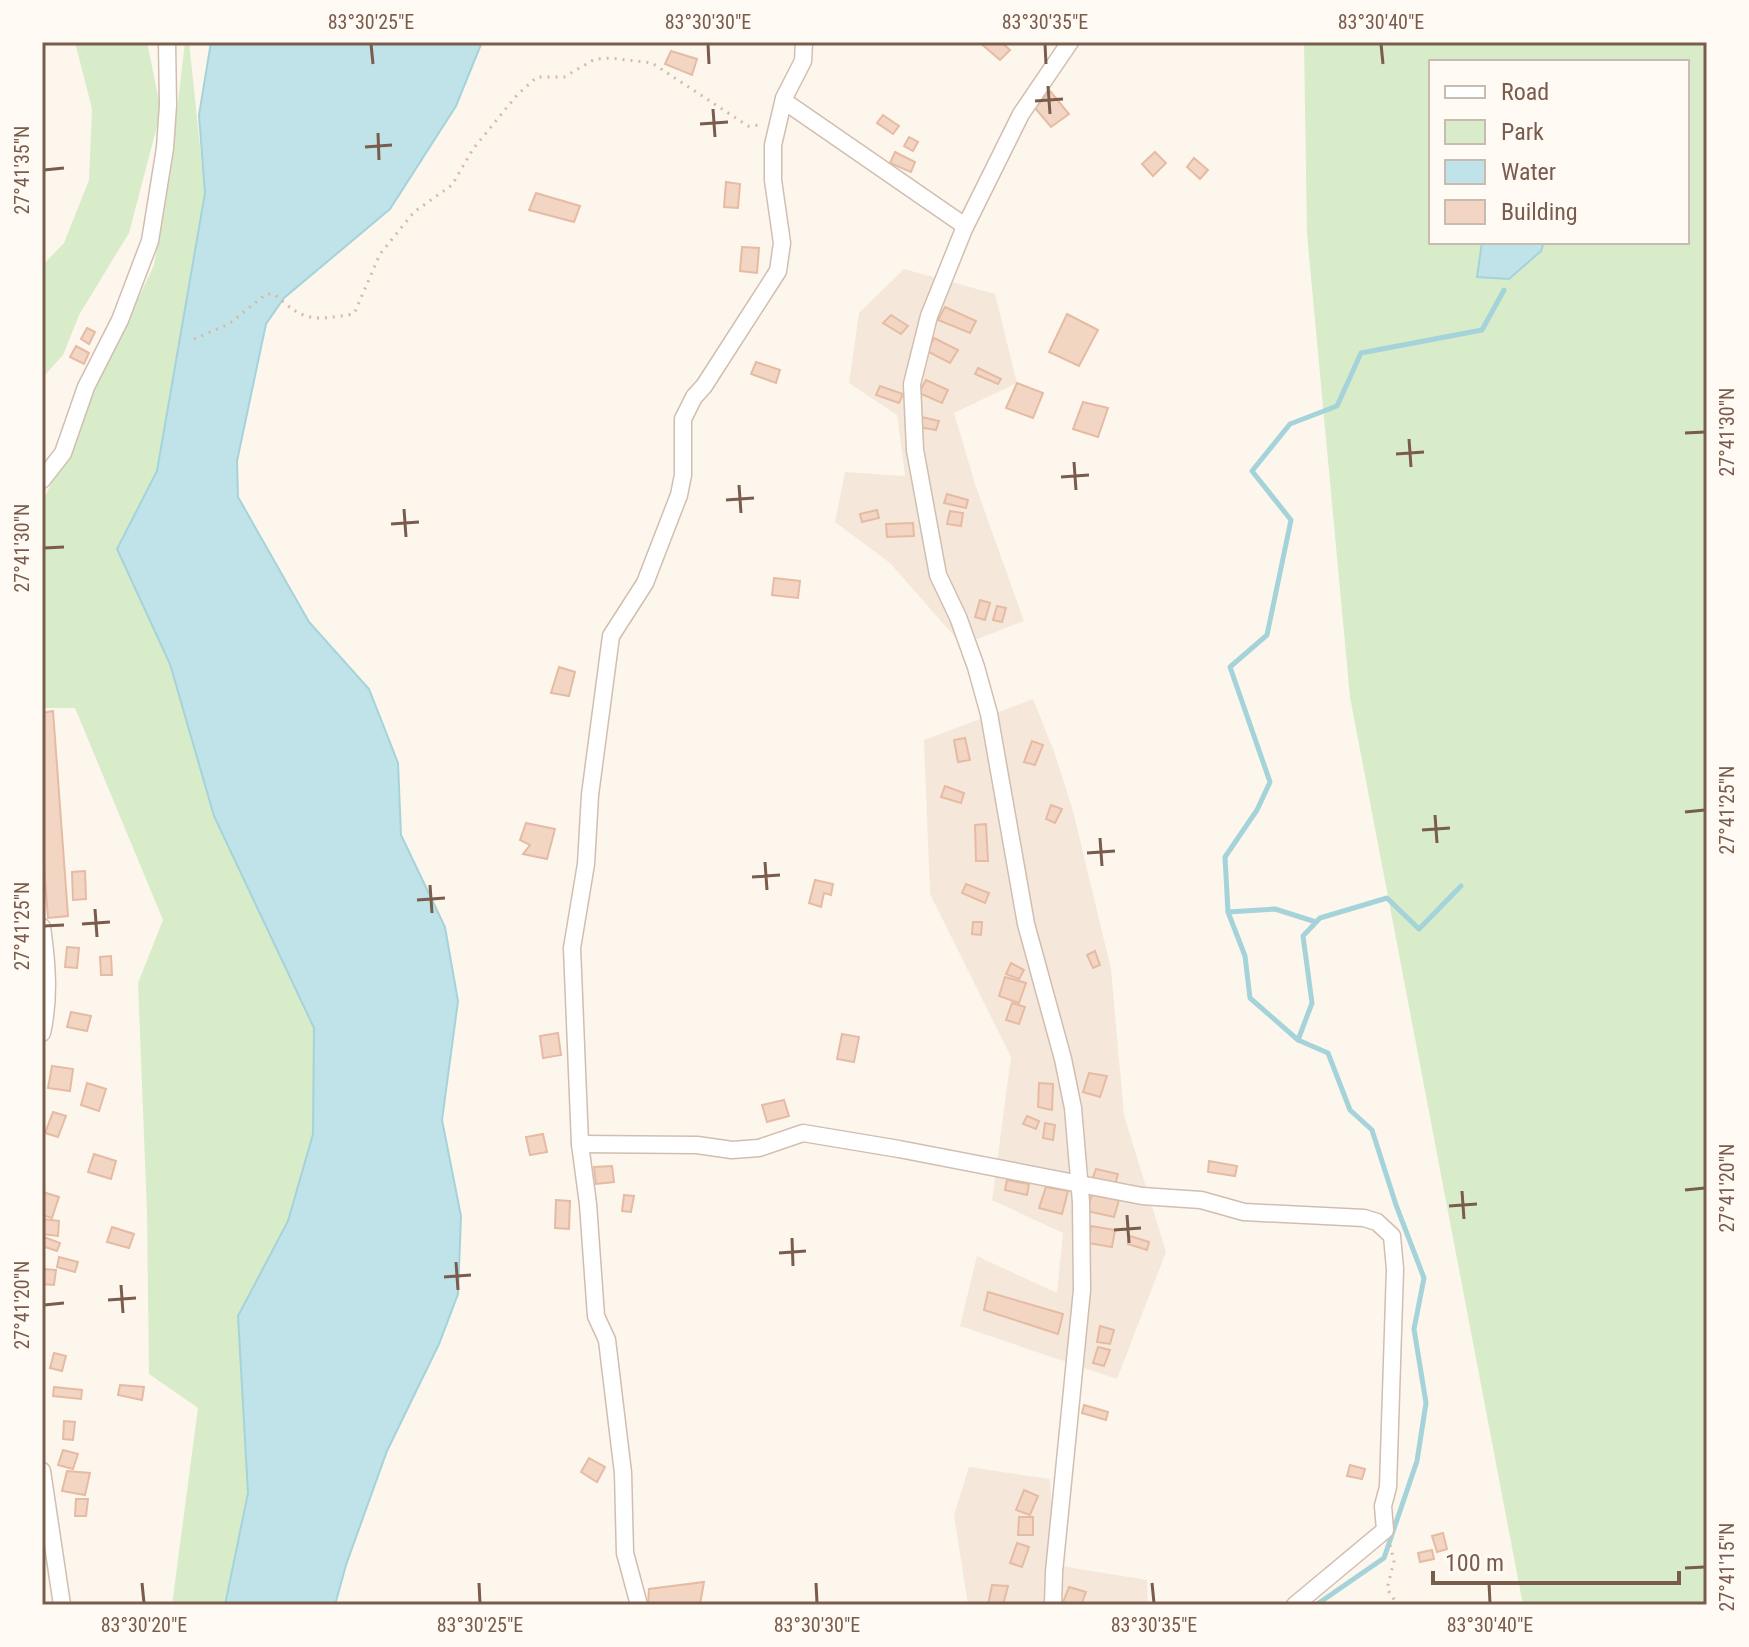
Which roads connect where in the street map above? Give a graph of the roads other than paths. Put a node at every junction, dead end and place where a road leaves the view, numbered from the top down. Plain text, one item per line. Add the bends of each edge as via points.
1 (167, 42) edge
2 (804, 42) edge
3 (1070, 42) edge
4 (784, 101) junction
5 (965, 226) junction
6 (42, 480) edge
7 (42, 927) edge
8 (42, 1033) edge
9 (580, 1144) junction
10 (1080, 1185) junction
11 (42, 1471) edge
12 (62, 1605) edge
13 (639, 1605) edge
14 (1053, 1605) edge
15 (1295, 1605) edge

1 - 6 street via 165,148 150,241 63,453
2 - 4 street via 803,61
3 - 5 street via 1021,114
4 - 5 street
4 - 9 street via 773,145 782,243 778,271 683,419 679,495 645,583 611,636 572,948
5 - 10 street via 919,352 912,384 915,450 938,575 958,617 989,714 1026,924 1073,1108
7 - 8 street via 47,965
9 - 10 street via 746,1149 803,1133
9 - 13 street via 596,1316 607,1340 617,1412 625,1553
10 - 14 street via 1082,1290
10 - 15 street via 1201,1200 1244,1212 1364,1218 1392,1236 1385,1530
11 - 12 street

